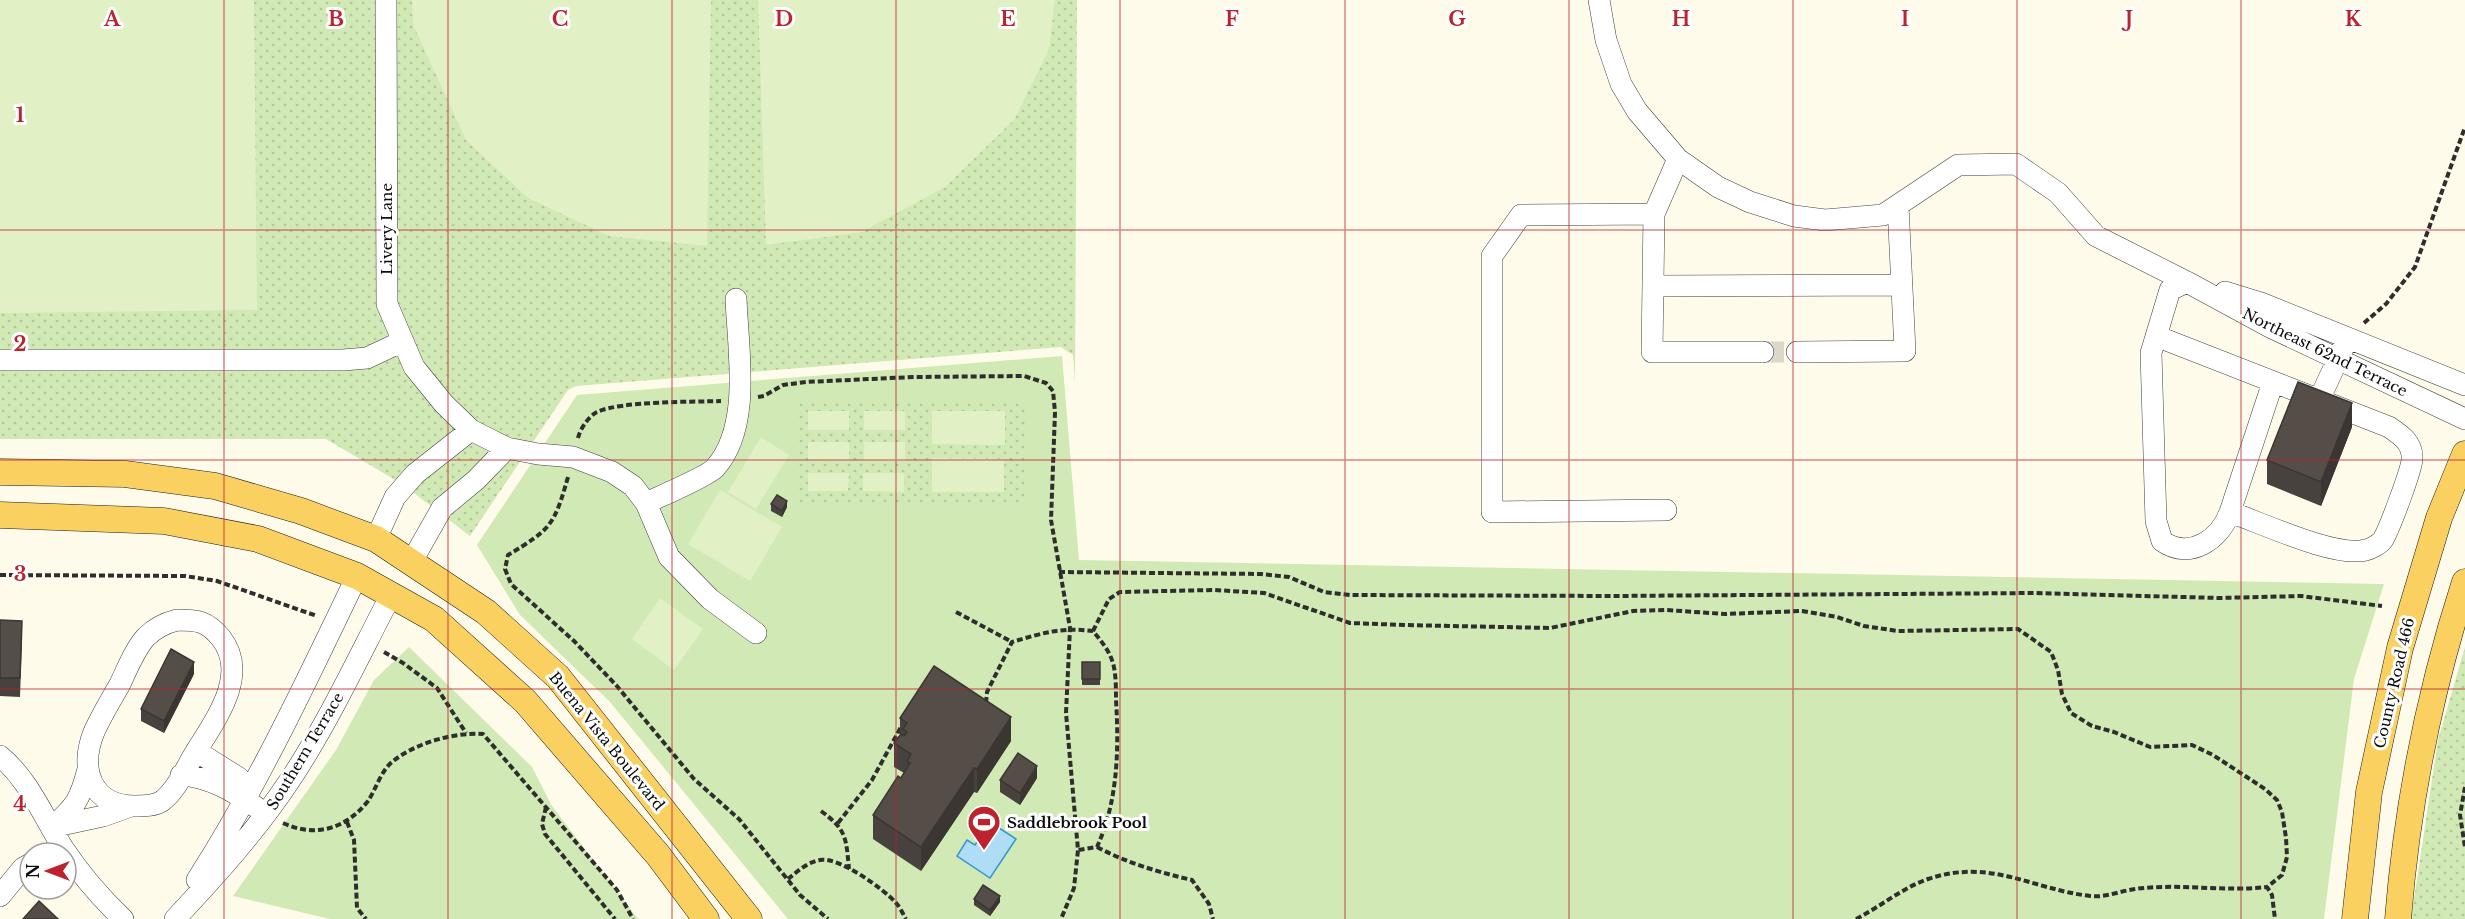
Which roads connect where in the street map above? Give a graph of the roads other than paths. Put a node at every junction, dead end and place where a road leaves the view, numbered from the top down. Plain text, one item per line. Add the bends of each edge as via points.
1 (386, 0) edge
2 (1599, 0) edge
3 (1678, 159) junction
4 (1898, 205) junction
5 (1654, 214) junction
6 (2187, 282) junction
7 (1902, 285) junction
8 (1653, 286) junction
9 (736, 299) dead end
10 (2156, 336) junction
11 (2348, 337) junction
12 (403, 341) junction
13 (1763, 352) tunnel mouth
14 (1797, 352) tunnel mouth
15 (2338, 358) junction
16 (0, 360) edge
17 (2273, 382) junction
18 (2465, 385) edge
19 (2319, 400) junction
20 (2465, 419) edge
21 (471, 430) junction
22 (507, 448) junction
23 (2465, 454) edge
24 (0, 472) edge
25 (646, 503) junction
26 (1666, 510) dead end
27 (2230, 512) junction
28 (0, 515) edge
29 (376, 539) junction
30 (412, 561) junction
31 (357, 576) junction
32 (2465, 582) edge
33 (391, 595) junction
34 (756, 633) dead end
35 (196, 751) junction
36 (0, 756) edge
37 (88, 769) junction
38 (182, 774) junction
39 (246, 801) junction
40 (131, 806) junction
41 (266, 815) junction
42 (52, 827) junction
43 (55, 841) edge
44 (78, 873) edge
45 (18, 874) edge
46 (0, 896) edge
47 (123, 919) edge
48 (174, 919) edge
49 (706, 919) edge
50 (749, 919) edge
51 (2355, 919) edge
52 (2398, 919) edge

1 - 12 street, Livery Lane via 387,304
2 - 3 street, Northeast 62nd Terrace via 1606,40 1622,84 1637,111
3 - 4 street, Northeast 62nd Terrace via 1718,187 1794,216 1825,220 1883,215
3 - 5 street
4 - 6 street, Northeast 62nd Terrace via 1958,165 2016,164 2058,194 2096,236
4 - 7 street
5 - 8 street
5 - 26 street via 1521,215 1492,256 1492,512
6 - 10 street via 2170,290
6 - 11 street, Northeast 62nd Terrace via 2261,303
6 - 15 street, Northeast 62nd Terrace
7 - 8 street
7 - 14 street via 1905,351
8 - 13 street via 1652,352
9 - 25 street via 740,399 732,441 714,470
10 - 17 street
10 - 27 street via 2151,353 2156,521 2162,541 2169,546 2189,548 2210,542 2225,527
11 - 15 street
11 - 18 street, Northeast 62nd Terrace
12 - 16 street via 367,358 343,360
12 - 21 street, Livery Lane via 414,367
15 - 19 street
15 - 20 street, Northeast 62nd Terrace
17 - 19 street
17 - 27 street
19 - 27 street via 2389,428 2409,443 2412,459 2381,542 2368,550 2349,552
21 - 22 street, Livery Lane
21 - 29 street via 415,474 395,497
22 - 25 street, Livery Lane via 573,457 612,472 633,486
22 - 30 street via 442,508
23 - 51 main road, County Road 466 via 2439,518 2400,648 2369,792
24 - 29 main road, Buena Vista Boulevard via 125,474 215,486
25 - 34 street, Livery Lane via 669,557 710,599
28 - 31 main road via 164,520 258,539
29 - 30 main road, Buena Vista Boulevard
29 - 31 main road
30 - 33 main road
30 - 50 main road, Buena Vista Boulevard via 486,612 558,677
31 - 33 main road
31 - 39 street, Southern Terrace
32 - 52 main road via 2445,646 2414,793
33 - 41 street, Southern Terrace via 354,670
33 - 49 main road via 435,619 525,701 658,855
35 - 37 street via 231,688 232,667 229,648 212,627 196,620 177,620 161,624 145,638 94,732
35 - 38 street
35 - 39 street via 239,778
36 - 42 street via 37,800
37 - 40 street via 91,783 100,795
37 - 42 street via 80,798
38 - 39 street via 209,780
38 - 40 street via 161,802
39 - 41 street
39 - 48 street, Southern Terrace
40 - 42 street
41 - 48 street, Southern Terrace
42 - 43 street
44 - 47 street
45 - 46 street

